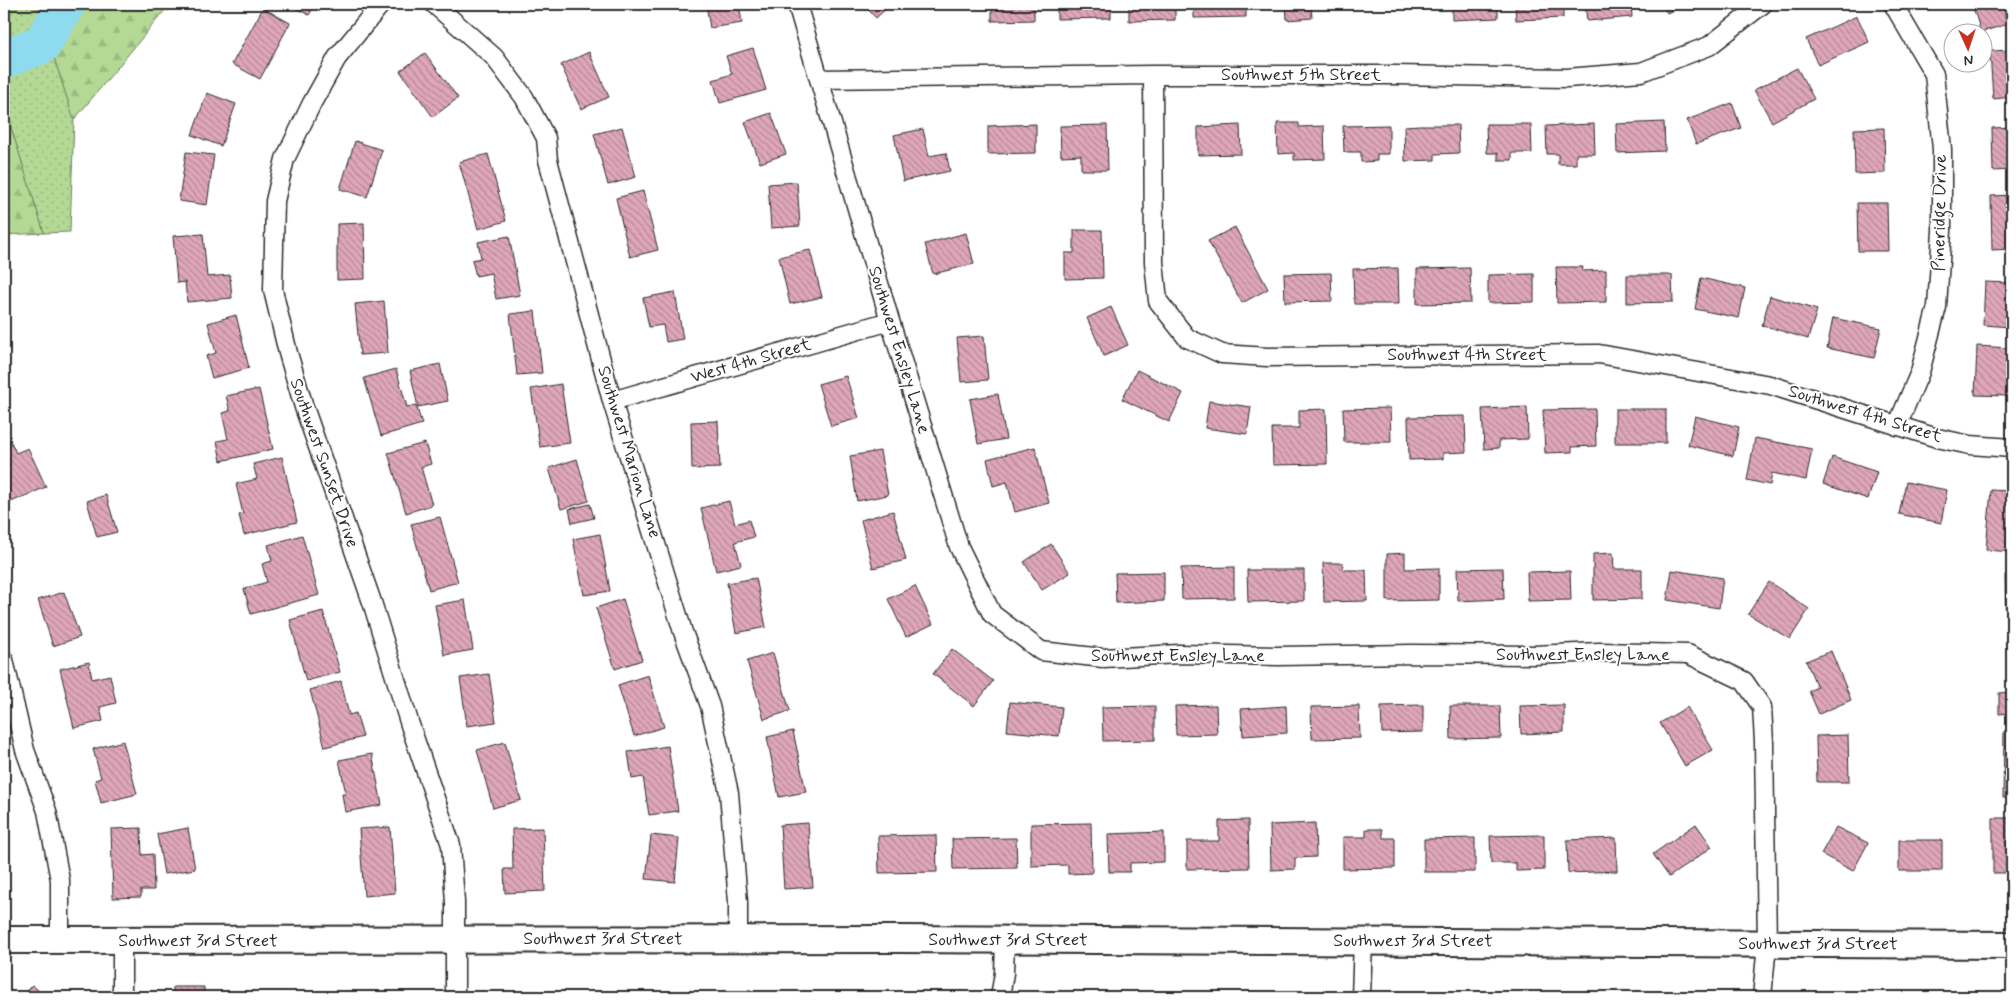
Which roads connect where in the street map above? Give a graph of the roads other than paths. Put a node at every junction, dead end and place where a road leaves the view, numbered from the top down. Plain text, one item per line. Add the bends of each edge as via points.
1 (381, 4) edge
2 (434, 4) edge
3 (797, 4) edge
4 (1763, 4) edge
5 (1893, 4) edge
6 (1153, 75) junction
7 (819, 79) junction
8 (890, 321) junction
9 (612, 401) junction
10 (1897, 426) junction
11 (2012, 448) edge
12 (4, 660) edge
13 (738, 939) junction
14 (4, 940) edge
15 (60, 940) junction
16 (455, 940) junction
17 (1005, 940) junction
18 (1363, 940) junction
19 (122, 941) junction
20 (1767, 944) junction
21 (2012, 945) edge
22 (122, 997) edge
23 (455, 997) edge
24 (1000, 997) edge
25 (1361, 997) edge
26 (1762, 997) edge

1 - 16 street, Southwest Sunset Drive via 336,58 285,159 275,201 273,290 304,407 451,845
2 - 9 street, Southwest Marion Lane via 494,57 524,97 546,138 548,160
3 - 7 street, Southwest Ensley Lane
4 - 6 street, Southwest 5th Street via 1708,46 1641,72 1567,78
5 - 10 street, Pineridge Drive via 1934,74 1942,149 1942,231 1937,307 1920,372
6 - 7 street, Southwest 5th Street
6 - 10 street, Southwest 4th Street via 1154,262 1158,301 1187,338 1222,354 1267,357 1599,354 1770,385
7 - 8 street, Southwest Ensley Lane
8 - 9 street, West 4th Street
8 - 20 street, Southwest Ensley Lane via 959,547 992,614 1041,651 1103,658 1179,654 1688,654 1744,681 1762,707
9 - 13 street, Southwest Marion Lane via 683,632 710,706 729,792
10 - 11 street, Southwest 4th Street via 1970,445
12 - 15 street via 25,750 47,811 60,880
13 - 16 main road, Southwest 3rd Street
13 - 17 main road, Southwest 3rd Street
14 - 15 main road, Southwest 3rd Street
15 - 19 main road, Southwest 3rd Street
16 - 19 main road, Southwest 3rd Street
16 - 23 street, Southwest Sunset Drive
17 - 18 main road, Southwest 3rd Street
17 - 24 street
18 - 20 main road, Southwest 3rd Street
18 - 25 street
19 - 22 street
20 - 21 main road, Southwest 3rd Street
20 - 26 street, Southwest Ensley Lane

